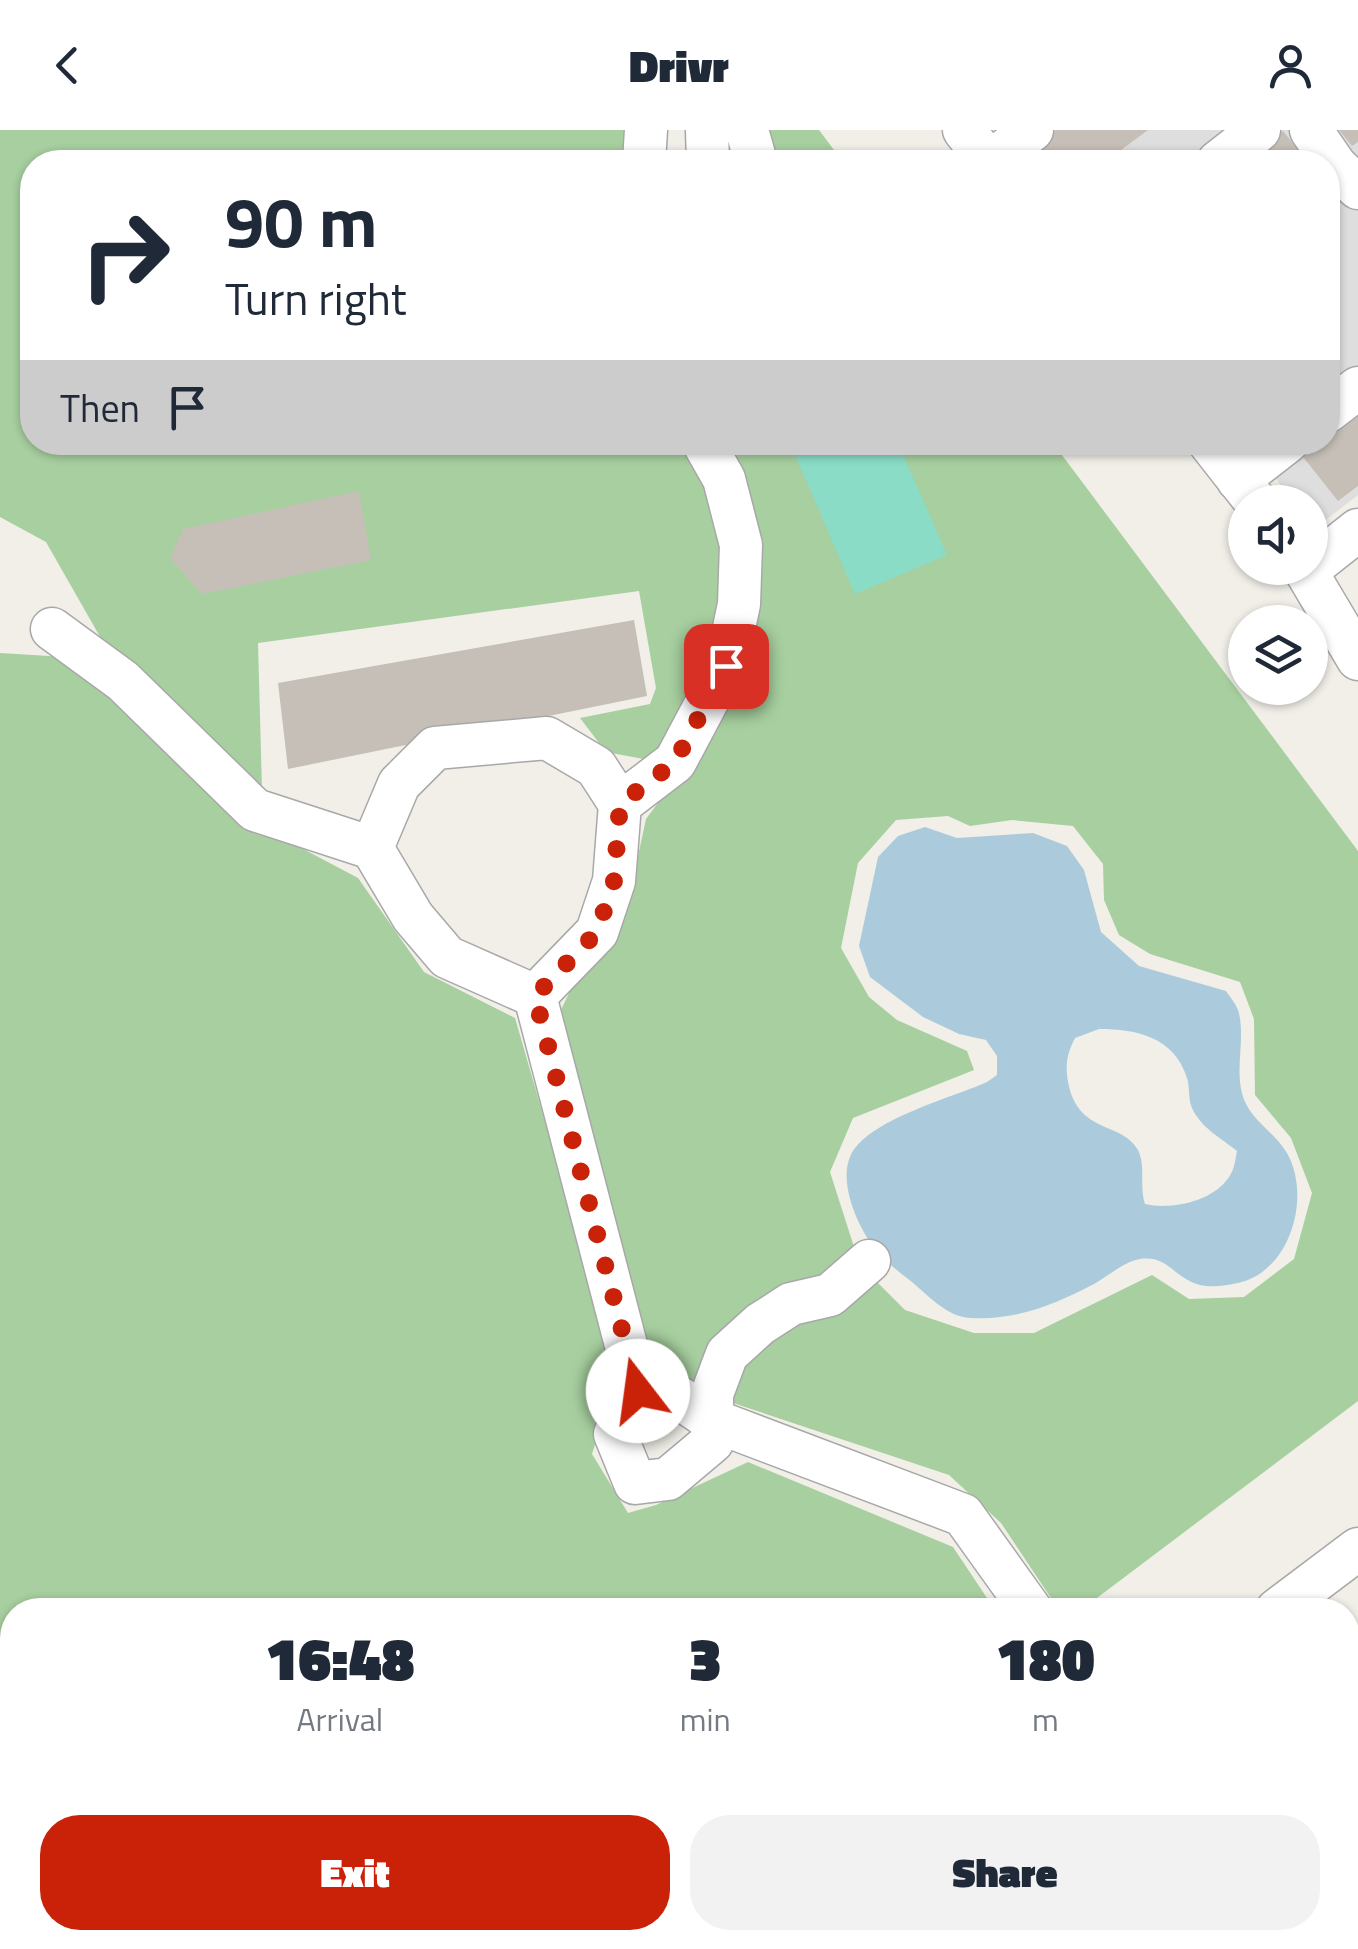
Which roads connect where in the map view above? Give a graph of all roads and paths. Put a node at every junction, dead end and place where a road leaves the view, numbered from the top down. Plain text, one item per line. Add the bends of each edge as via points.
1 (964, 130) edge
2 (1032, 130) edge
3 (1258, 130) edge
4 (980, 150) edge
5 (1006, 150) edge
6 (1233, 150) edge
7 (710, 455) edge
8 (1218, 455) edge
9 (1276, 455) edge
10 (1242, 485) edge
11 (1252, 485) edge
12 (1358, 530) edge
13 (1328, 552) edge
14 (1315, 585) edge
15 (52, 629) dead end
16 (1358, 660) edge
17 (620, 804) junction
18 (372, 848) junction
19 (535, 996) junction
20 (868, 1261) dead end
21 (638, 1391) junction
22 (712, 1420) junction
23 (1358, 1549) edge
24 (1021, 1598) edge
25 (1294, 1598) edge

1 - 4 street
2 - 5 street
3 - 6 street
7 - 17 street via 724,479 741,544 739,604 726,666 675,762
8 - 10 street
9 - 11 street
12 - 13 street
14 - 16 street
15 - 18 street via 122,681 254,810
17 - 18 street via 596,767 547,738 435,748 399,784
17 - 19 street via 614,881 597,932
18 - 19 street via 413,917 447,957
19 - 21 street
20 - 22 street via 830,1295 791,1304 727,1354 712,1394
21 - 22 street via 675,1395
21 - 22 street via 615,1434 636,1483 668,1479 712,1442
22 - 24 street via 962,1515
23 - 25 street

